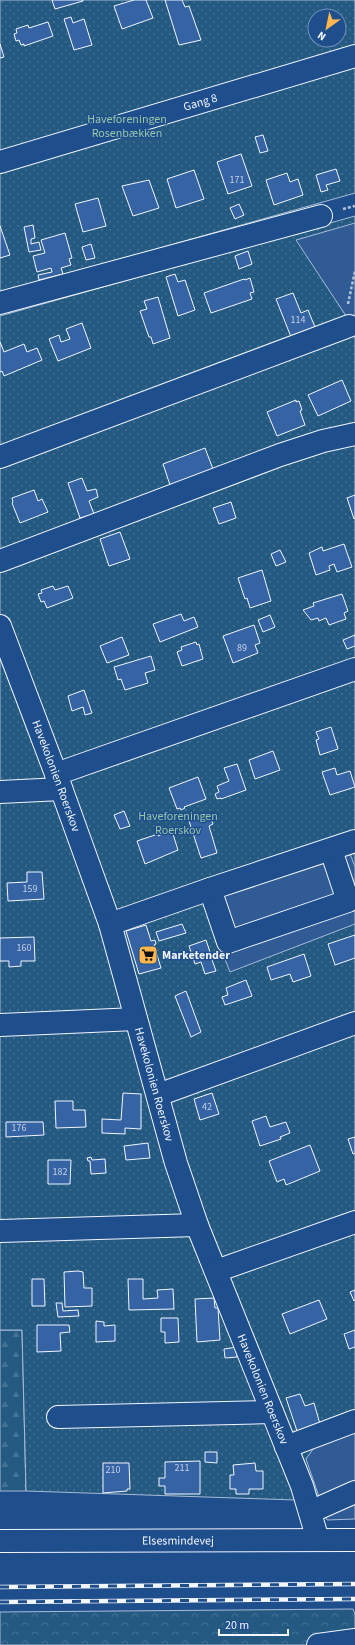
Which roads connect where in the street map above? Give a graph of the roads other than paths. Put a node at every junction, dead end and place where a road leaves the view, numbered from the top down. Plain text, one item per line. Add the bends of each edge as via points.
1 (355, 56) edge
2 (0, 162) edge
3 (321, 216) dead end
4 (0, 303) edge
5 (349, 326) dead end
6 (355, 434) edge
7 (0, 457) edge
8 (0, 561) edge
9 (0, 626) edge
10 (355, 669) edge
11 (59, 782) junction
12 (0, 792) edge
13 (355, 841) edge
14 (331, 850) junction
15 (210, 889) junction
16 (110, 924) junction
17 (136, 1019) junction
18 (355, 1023) edge
19 (0, 1025) edge
20 (158, 1095) junction
21 (355, 1222) edge
22 (197, 1225) junction
23 (0, 1231) edge
24 (216, 1271) junction
25 (272, 1412) junction
26 (58, 1417) dead end
27 (355, 1421) edge
28 (286, 1447) junction
29 (355, 1492) edge
30 (310, 1512) junction
31 (318, 1540) junction
32 (355, 1540) edge
33 (0, 1541) edge
34 (355, 1640) edge
35 (318, 1645) edge

1 - 2 street, Gang 8
3 - 4 street
5 - 7 street
6 - 8 street via 323,441 280,456
9 - 11 street, Havekolonien Roerskov
10 - 11 street
11 - 12 street
11 - 16 street, Havekolonien Roerskov
13 - 14 street
14 - 15 street
14 - 15 street via 348,901 228,942
15 - 16 street
16 - 17 street, Havekolonien Roerskov
17 - 19 street
17 - 20 street, Havekolonien Roerskov
18 - 20 street
20 - 22 street, Havekolonien Roerskov via 176,1163
21 - 24 street
22 - 23 street
22 - 24 street, Havekolonien Roerskov
24 - 25 street, Havekolonien Roerskov
25 - 26 street
25 - 28 street, Havekolonien Roerskov
27 - 28 street
28 - 30 street, Havekolonien Roerskov
29 - 30 street
30 - 31 street, Havekolonien Roerskov
31 - 32 street, Elsesmindevej
31 - 33 street, Elsesmindevej
34 - 35 street

